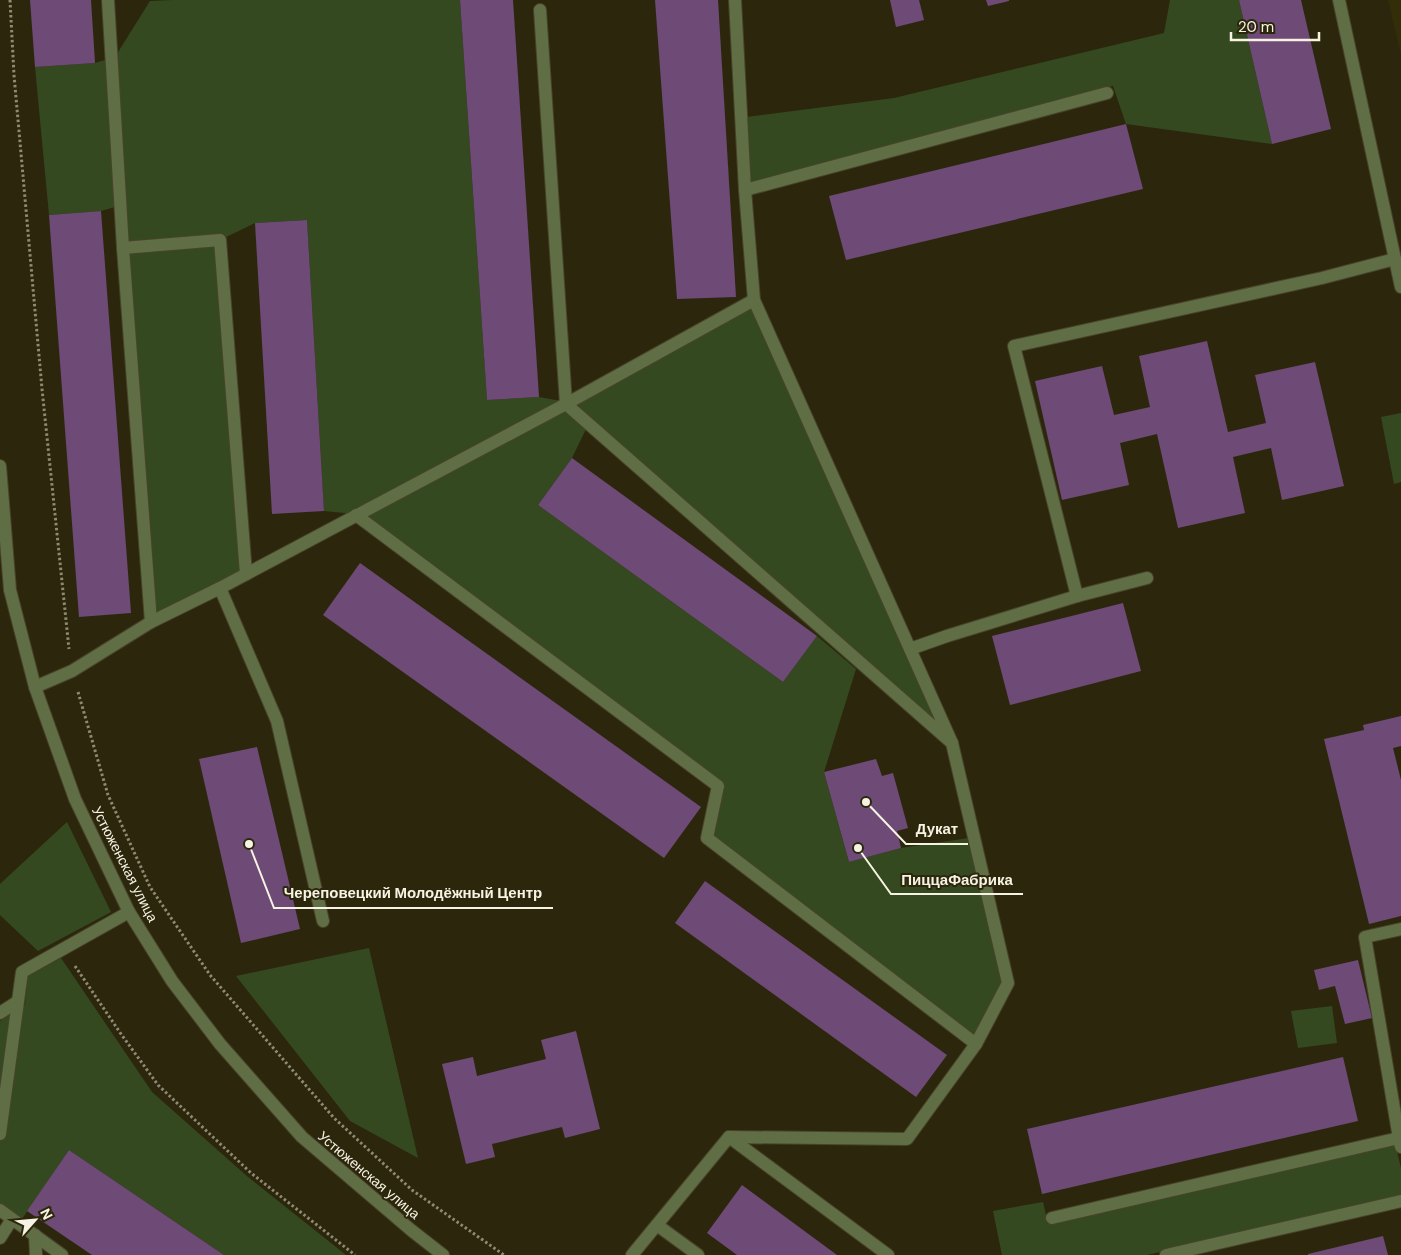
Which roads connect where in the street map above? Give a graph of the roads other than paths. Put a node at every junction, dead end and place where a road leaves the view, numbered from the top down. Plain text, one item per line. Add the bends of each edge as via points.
1 (108, 0) edge
2 (735, 0) edge
3 (1339, 0) edge
4 (540, 10) dead end
5 (1107, 93) dead end
6 (745, 190) junction
7 (123, 248) junction
8 (1395, 259) junction
9 (1401, 287) edge
10 (754, 300) junction
11 (566, 404) junction
12 (0, 466) edge
13 (2, 508) edge
14 (356, 515) junction
15 (246, 574) junction
16 (1147, 578) dead end
17 (220, 588) junction
18 (1076, 596) junction
19 (151, 622) junction
20 (910, 649) junction
21 (35, 687) junction
22 (952, 743) junction
23 (129, 912) junction
24 (323, 921) dead end
25 (1401, 929) edge
26 (18, 1002) junction
27 (0, 1013) edge
28 (976, 1044) junction
29 (0, 1134) edge
30 (729, 1138) junction
31 (1400, 1143) edge
32 (1401, 1201) edge
33 (0, 1210) edge
34 (1052, 1218) dead end
35 (12, 1219) junction
36 (657, 1225) junction
37 (35, 1236) junction
38 (0, 1238) edge
39 (36, 1255) edge
40 (62, 1255) edge
41 (443, 1255) edge
42 (632, 1255) edge
43 (698, 1255) edge
44 (888, 1255) edge
45 (1166, 1255) edge

1 - 7 street
2 - 6 street
3 - 8 street
4 - 11 street
5 - 6 street
6 - 10 street
7 - 15 street via 220,240
7 - 19 street
8 - 9 street
8 - 18 street via 1014,346
10 - 11 street
10 - 20 street
11 - 14 street
11 - 22 street
12 - 13 street, Устюженская улица
13 - 21 street, Устюженская улица via 10,590
14 - 15 street
14 - 28 street via 718,786 707,838
15 - 17 street
16 - 18 street
17 - 19 street
17 - 24 street via 277,721
18 - 20 street
19 - 21 street via 72,671
20 - 22 street
21 - 23 street, Устюженская улица via 75,799
22 - 28 street via 1008,983
23 - 26 street via 22,972
23 - 41 street, Устюженская улица via 172,981 220,1044 302,1137
25 - 31 street via 1365,937
26 - 27 street
26 - 29 street
28 - 30 street via 907,1139
30 - 36 street
30 - 44 street
31 - 34 street
32 - 45 street
33 - 35 street
35 - 37 street
35 - 38 street
36 - 42 street
36 - 43 street
37 - 39 street
37 - 40 street

